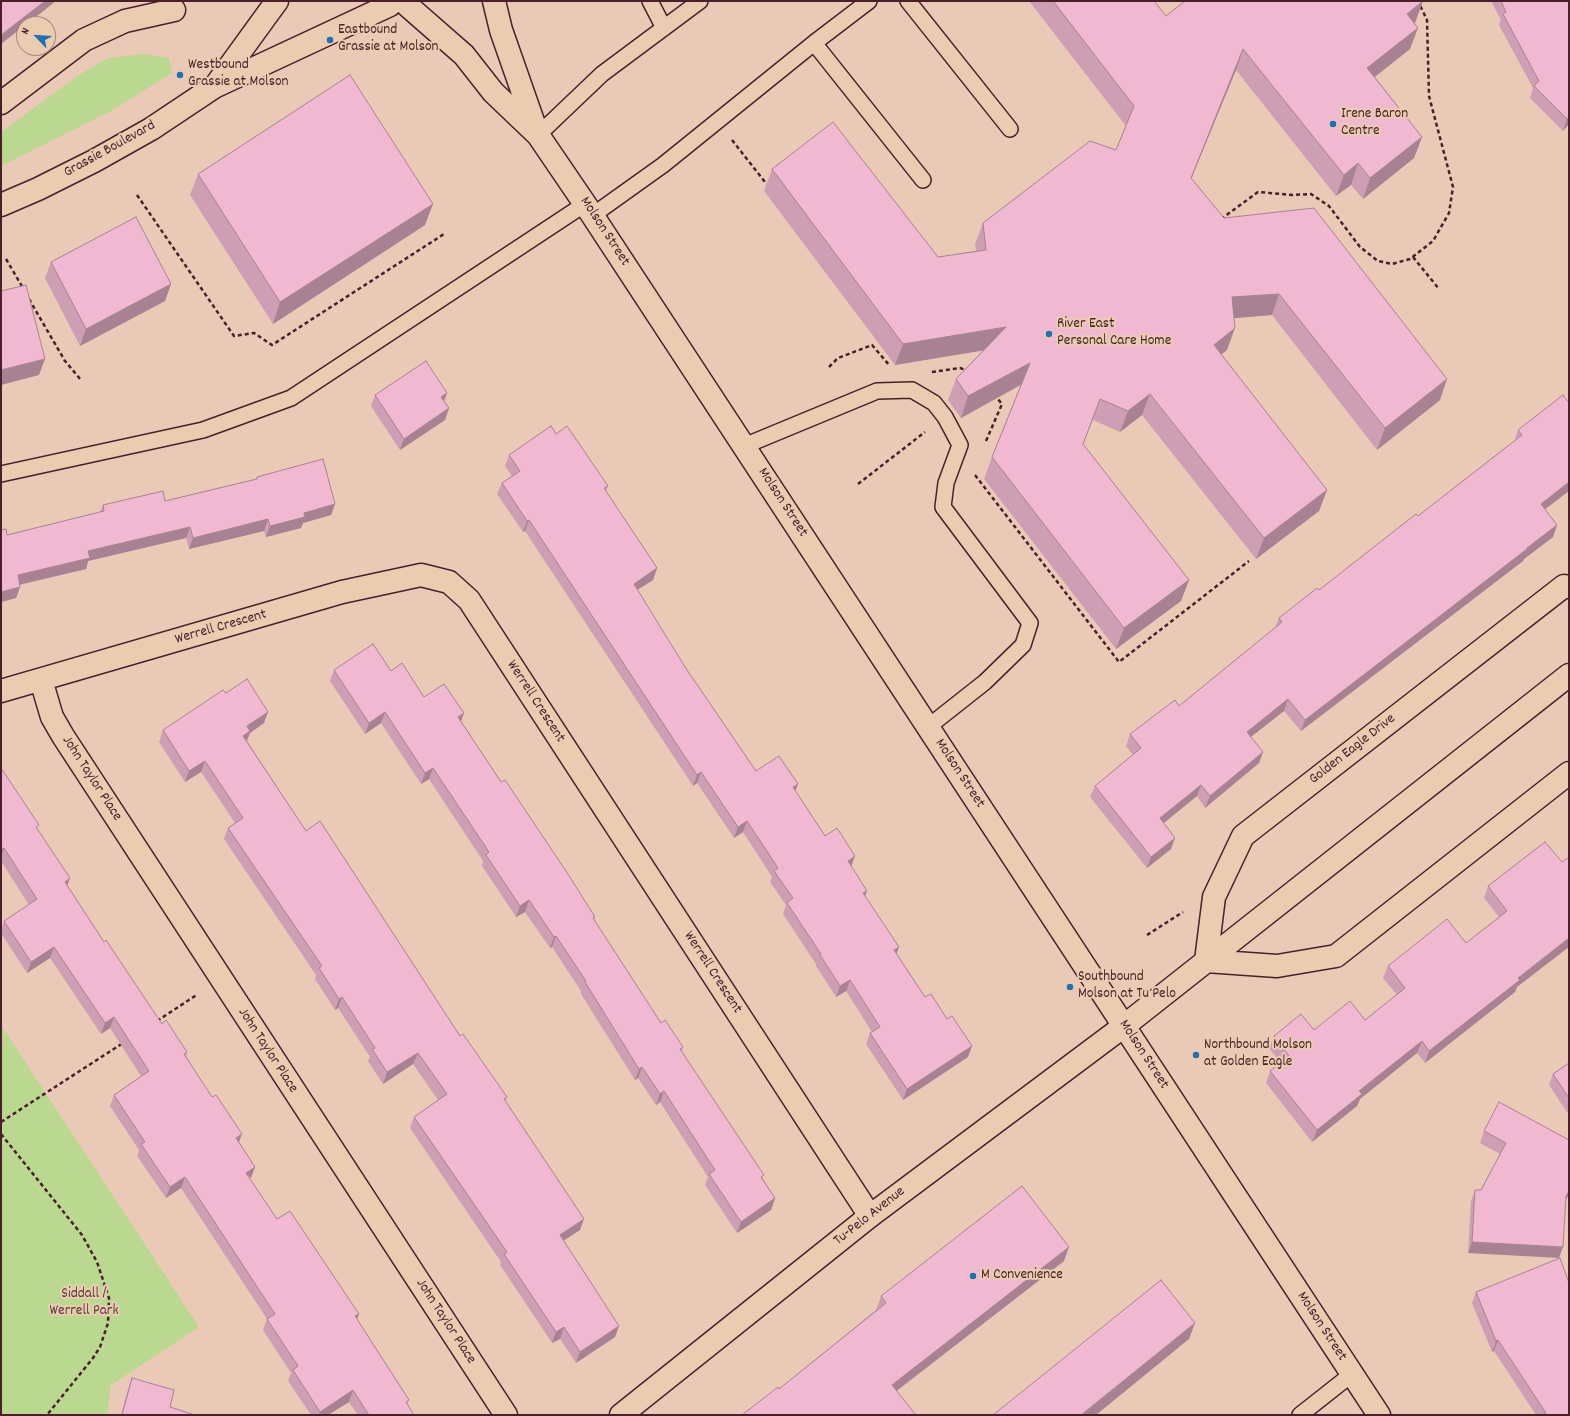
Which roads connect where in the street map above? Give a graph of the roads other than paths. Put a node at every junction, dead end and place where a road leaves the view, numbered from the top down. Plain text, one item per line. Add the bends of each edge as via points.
1 (276, 1) edge
2 (494, 1) edge
3 (650, 1) edge
4 (700, 1) edge
5 (869, 1) edge
6 (908, 1) edge
7 (400, 3) edge
8 (174, 10) dead end
9 (664, 28) junction
10 (814, 43) junction
11 (214, 87) junction
12 (1, 103) edge
13 (1010, 129) dead end
14 (538, 135) junction
15 (923, 180) dead end
16 (1, 205) edge
17 (589, 209) junction
18 (744, 446) junction
19 (1, 474) edge
20 (1569, 587) edge
21 (1569, 675) edge
22 (41, 680) junction
23 (1, 691) edge
24 (928, 727) junction
25 (1569, 772) edge
26 (1206, 961) junction
27 (1124, 1026) junction
28 (870, 1216) junction
29 (1352, 1374) junction
30 (506, 1415) edge
31 (621, 1415) edge
32 (1300, 1415) edge
33 (1379, 1415) edge

1 - 11 street, Grassie Boulevard
2 - 14 street, Molson Street via 501,30
3 - 9 lane
4 - 9 lane
5 - 10 lane
6 - 13 lane
7 - 11 street, Grassie Boulevard
7 - 14 street, Molson Street via 464,55 493,92
8 - 12 street via 125,21 84,40
9 - 14 lane via 602,74
10 - 15 lane
10 - 17 lane via 663,165
11 - 16 street, Grassie Boulevard via 151,129 94,161
14 - 17 street, Molson Street
17 - 18 street, Molson Street
17 - 19 lane via 291,398 203,430
18 - 24 street, Molson Street
18 - 24 lane via 877,391 912,390 934,403 945,416 960,445 946,483 943,507 1030,623 1023,645 985,682
20 - 26 street, Golden Eagle Drive via 1564,586 1243,836 1214,897
21 - 26 street
22 - 23 street, Werrell Crescent
22 - 28 street, Werrell Crescent via 342,592 421,575 449,582 474,607
22 - 30 street, John Taylor Place via 52,717 63,736
24 - 27 street, Molson Street
25 - 26 street via 1336,956 1277,966
26 - 27 street
27 - 28 street, Tu-Pelo Avenue
27 - 29 street, Molson Street
28 - 31 street, Tu-Pelo Avenue
29 - 32 lane
29 - 33 street, Molson Street

